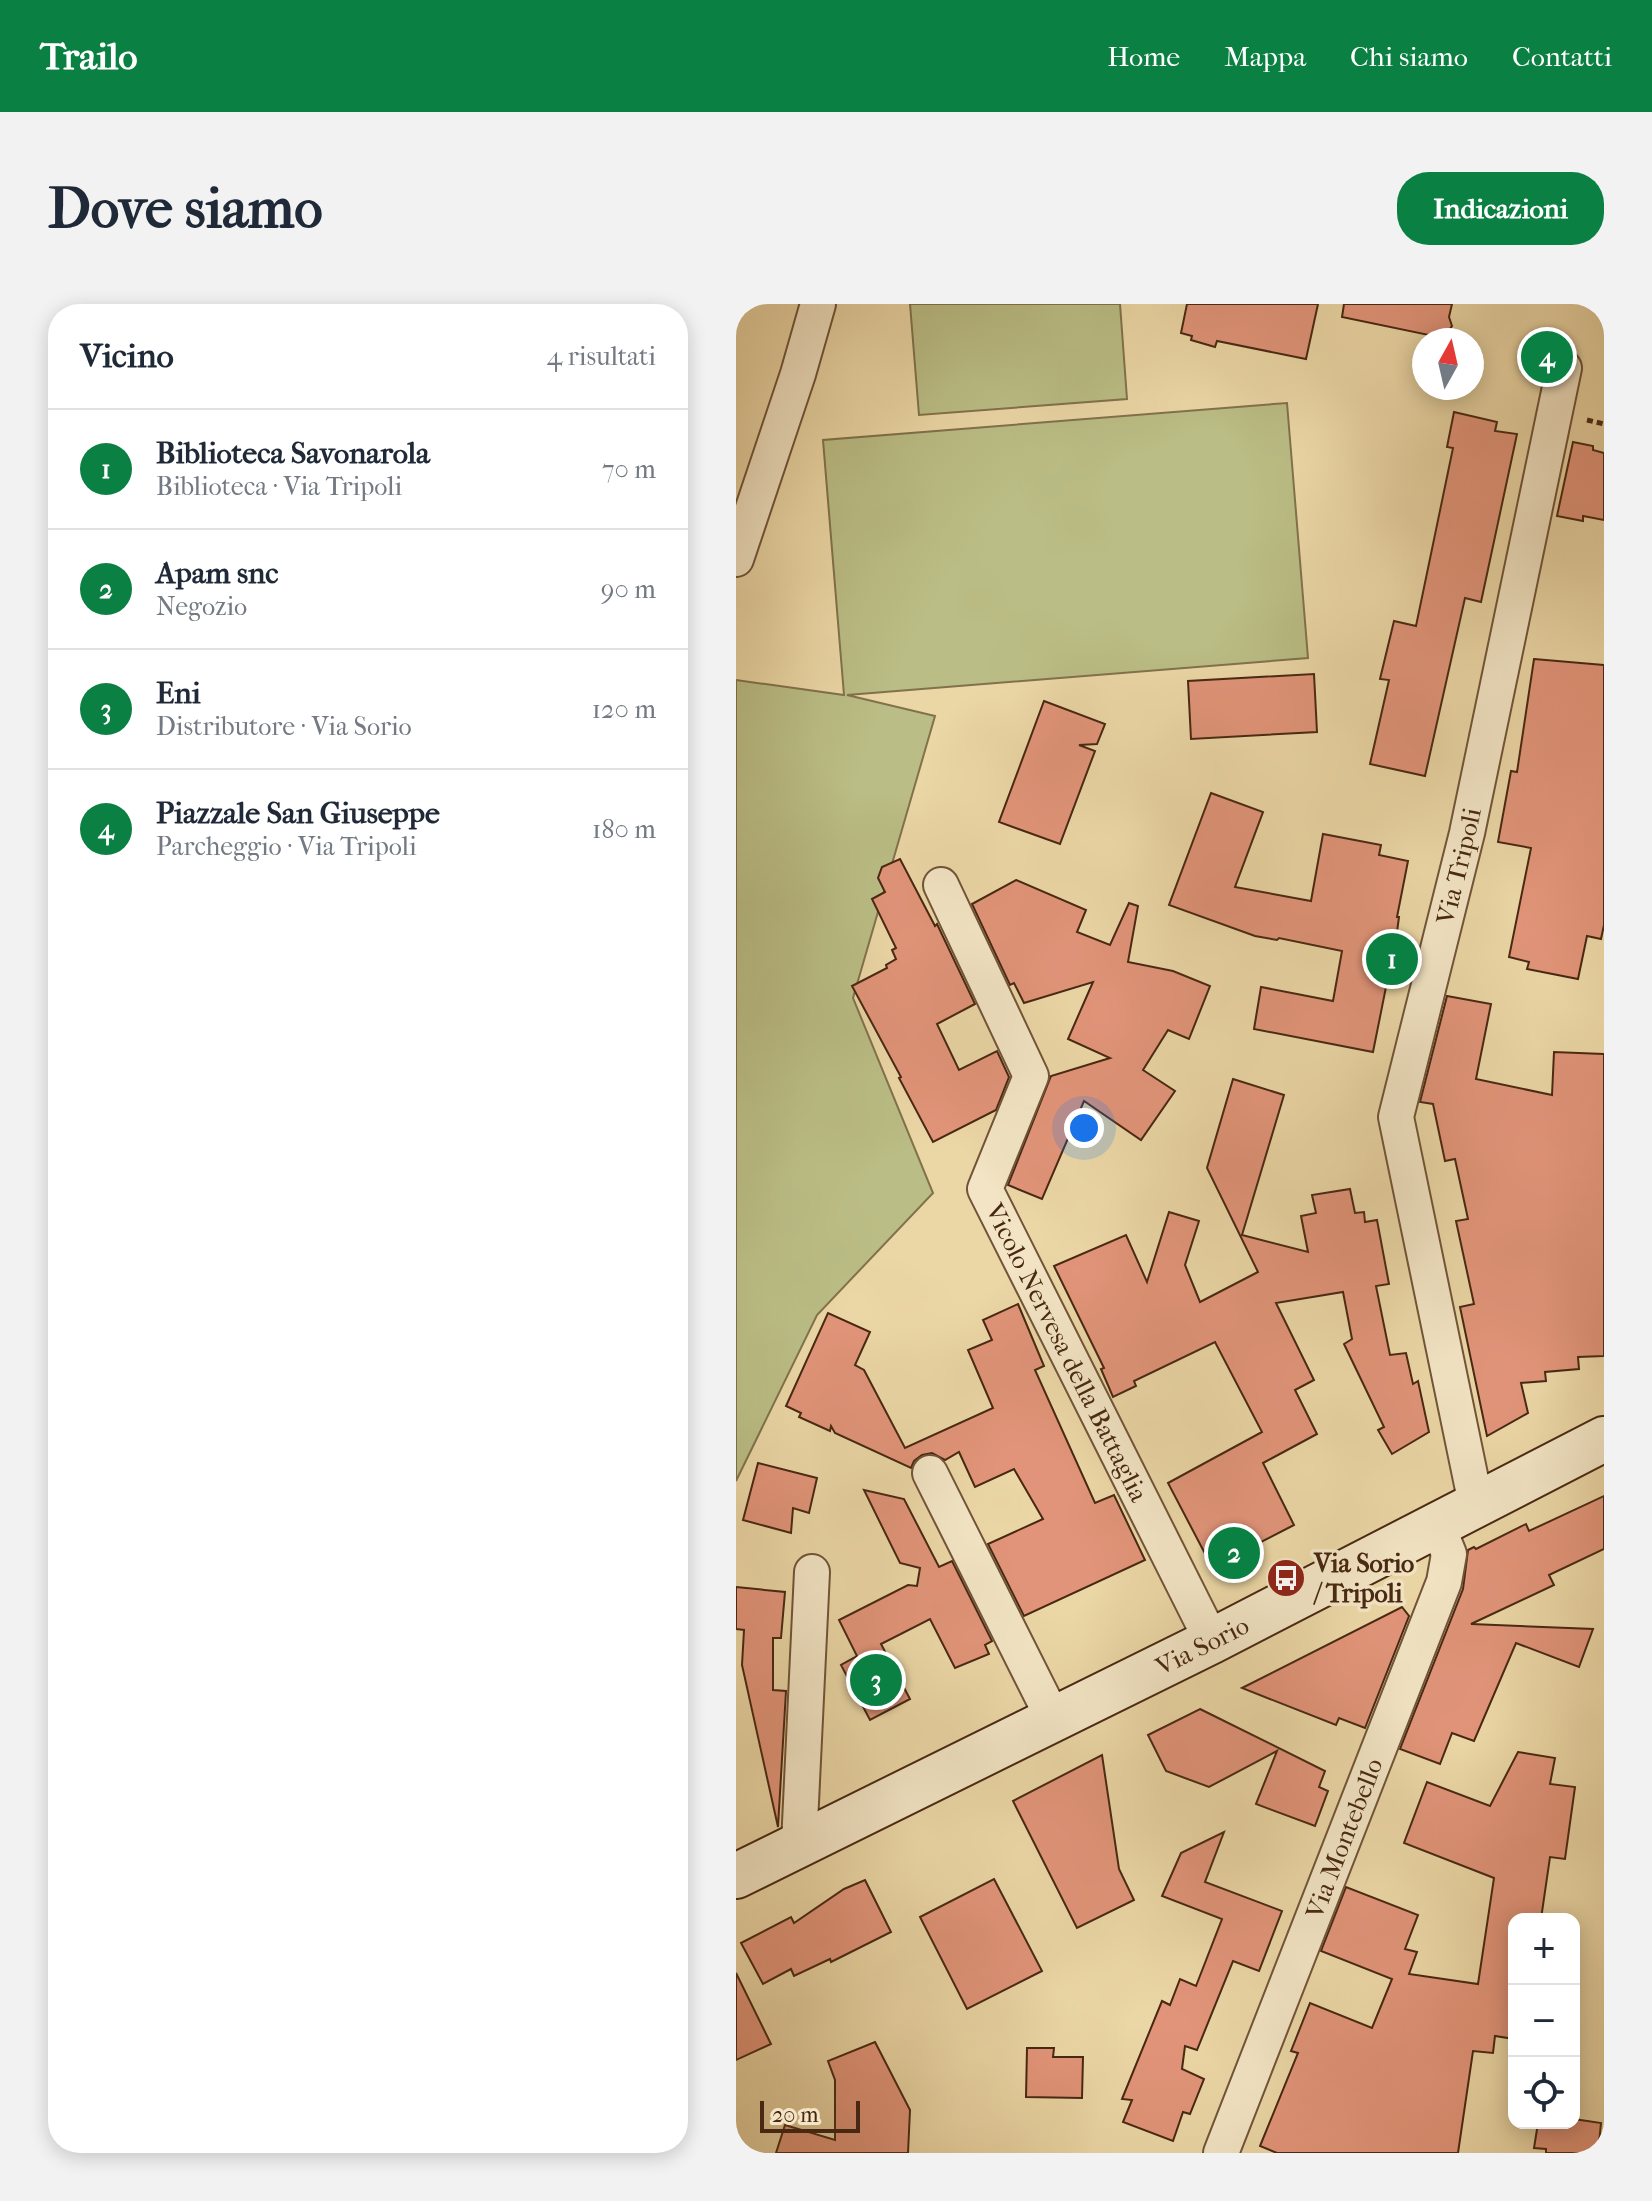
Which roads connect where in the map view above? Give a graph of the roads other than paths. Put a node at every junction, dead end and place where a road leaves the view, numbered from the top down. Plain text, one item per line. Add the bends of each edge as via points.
1 (818, 304) edge
2 (1564, 368) dead end
3 (736, 559) edge
4 (941, 885) dead end
5 (1604, 1439) edge
6 (930, 1473) dead end
7 (1476, 1504) junction
8 (1437, 1524) junction
9 (812, 1572) dead end
10 (1212, 1641) junction
11 (1054, 1720) junction
12 (799, 1844) junction
13 (736, 1876) edge
14 (1221, 2153) edge

1 - 3 street
2 - 7 street, Via Tripoli via 1467,833 1396,1117
4 - 10 street, Vicolo Nervesa della Battaglia via 1031,1076 985,1189
5 - 7 main road, Via Sorio
6 - 11 street
7 - 8 main road, Via Sorio
8 - 10 main road, Via Sorio
8 - 14 street, Via Montebello via 1449,1554 1444,1582
9 - 12 street
10 - 11 main road, Via Sorio
11 - 12 main road, Via Sorio
12 - 13 main road, Via Sorio

